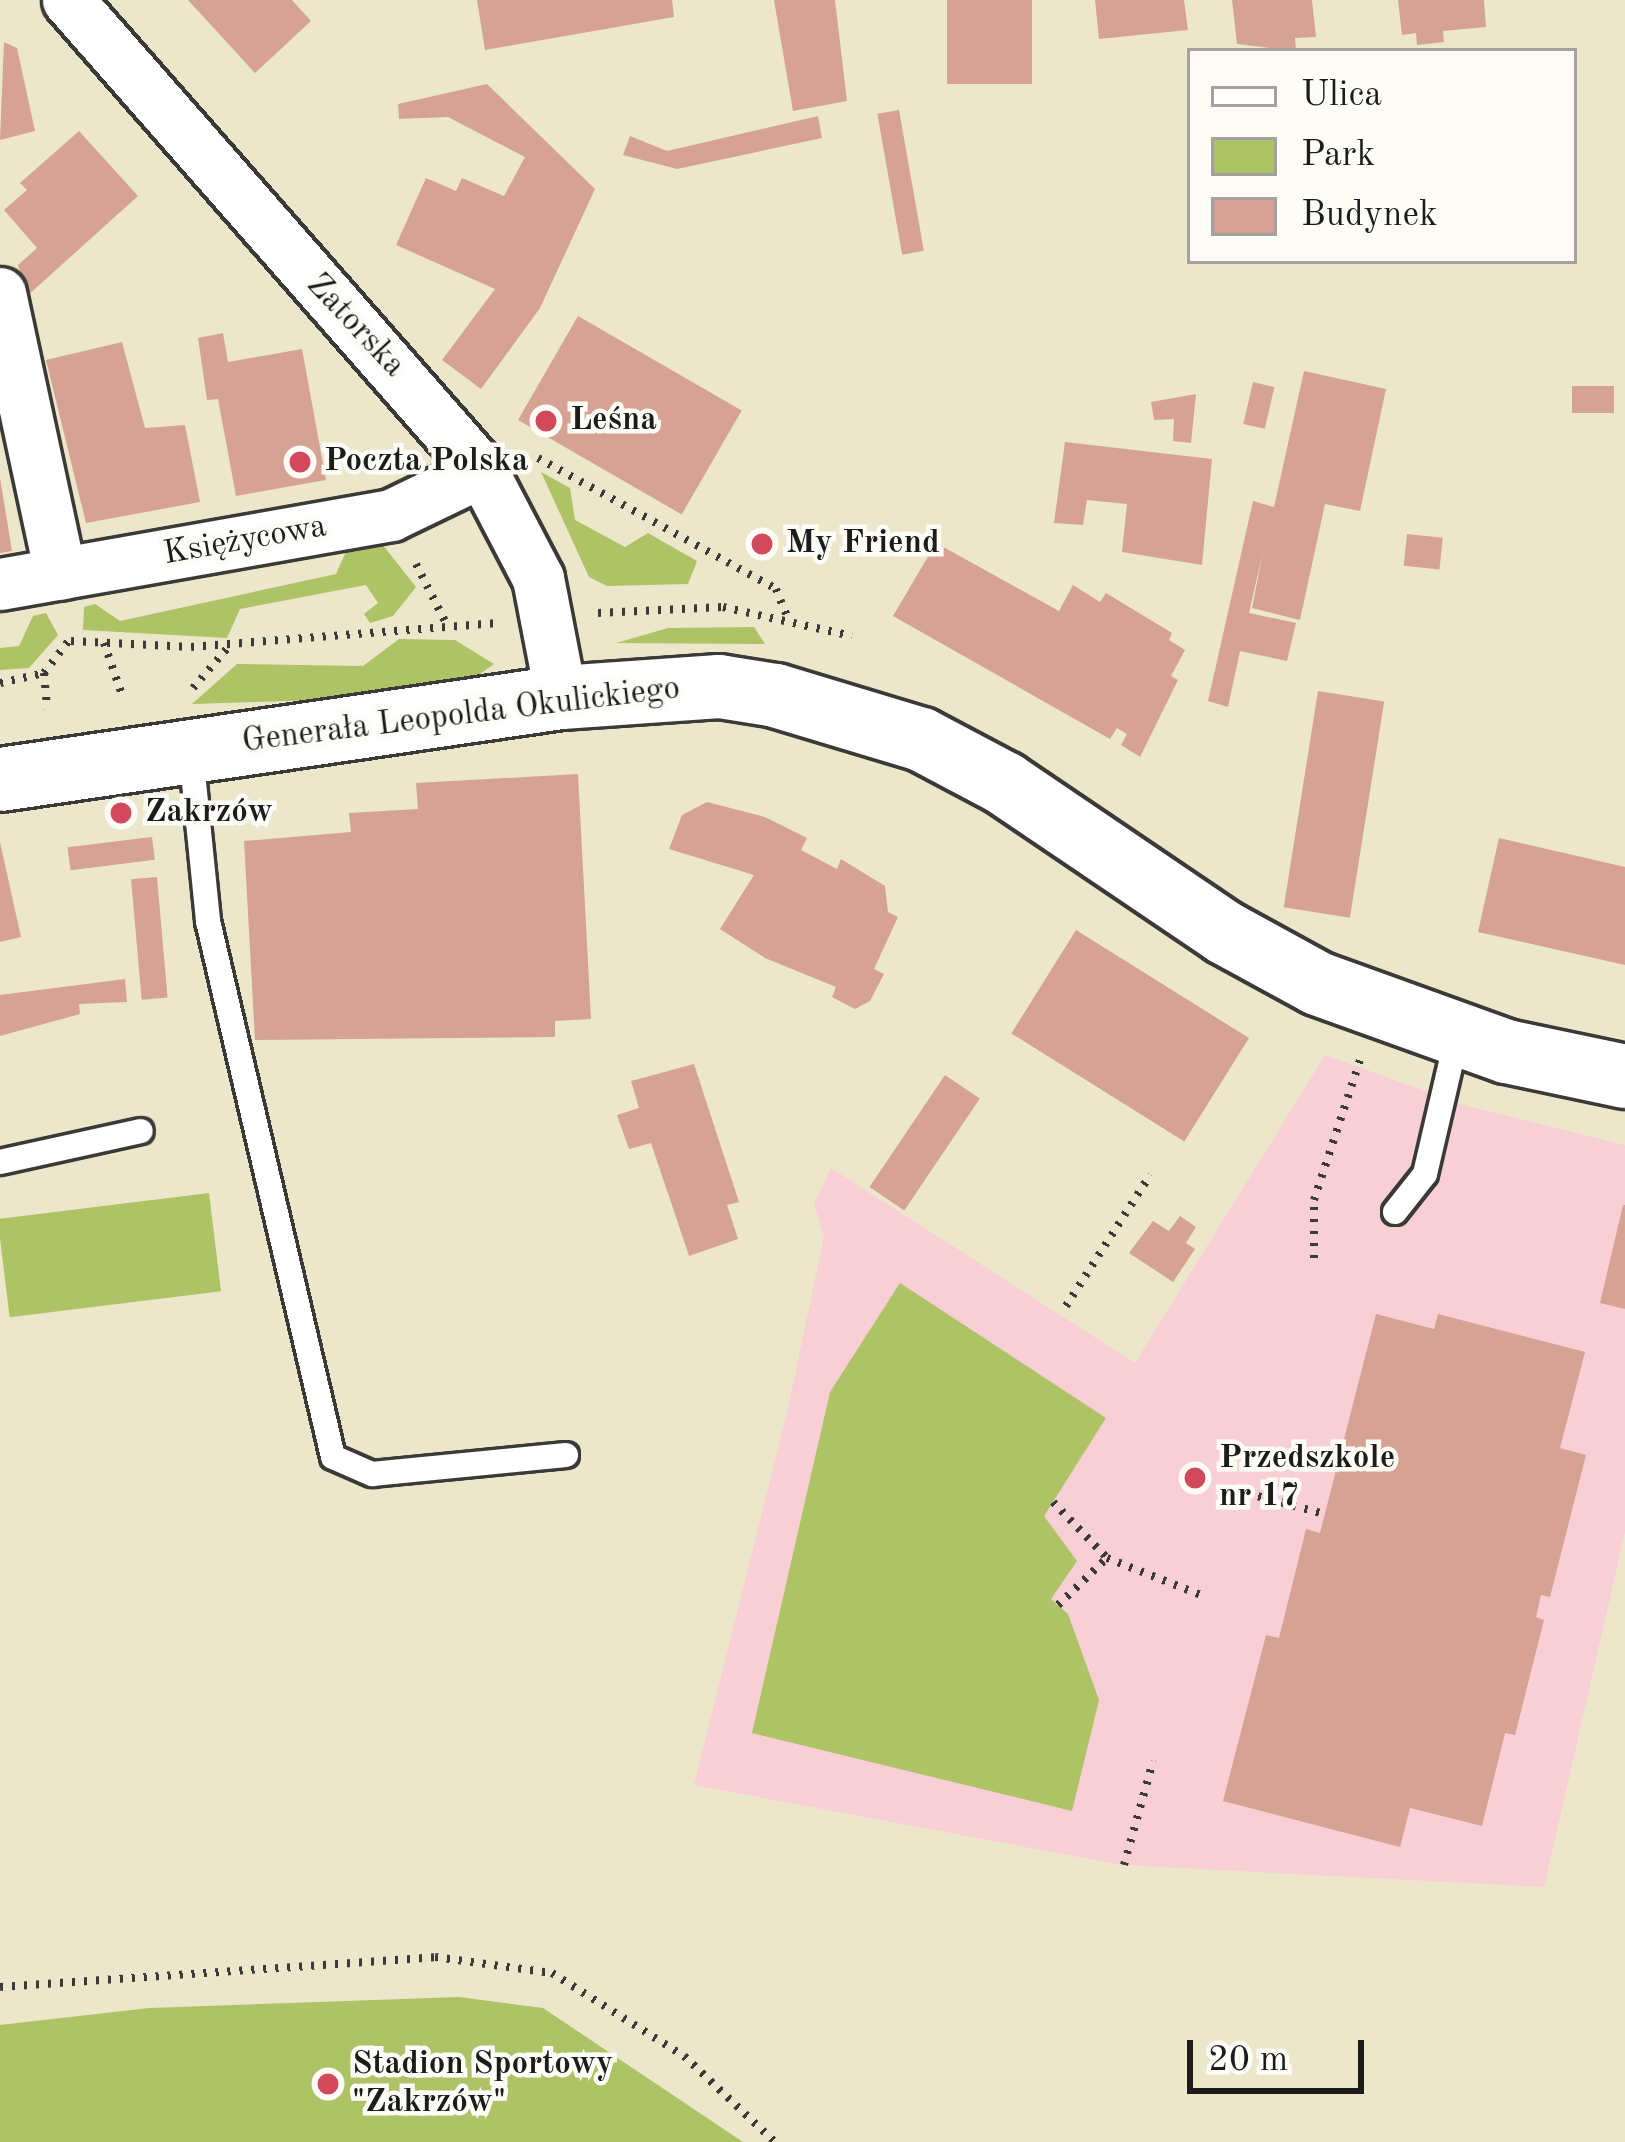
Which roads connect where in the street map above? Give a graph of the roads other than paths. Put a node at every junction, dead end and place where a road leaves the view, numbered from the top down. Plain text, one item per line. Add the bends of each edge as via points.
1 (68, 0) edge
2 (0, 293) edge
3 (482, 471) junction
4 (60, 574) junction
5 (0, 584) edge
6 (561, 697) junction
7 (191, 750) junction
8 (0, 779) edge
9 (1453, 1059) junction
10 (1625, 1076) edge
11 (140, 1131) dead end
12 (0, 1162) edge
13 (1395, 1212) dead end
14 (566, 1455) dead end

1 - 3 street, Zatorska
2 - 4 street
3 - 4 street, Księżycowa via 391,515
3 - 6 street, Zatorska via 538,578
4 - 5 street, Księżycowa
6 - 7 street, Generała Leopolda Okulickiego
6 - 9 street, Generała Leopolda Okulickiego via 719,686 843,711 921,739 1004,783 1224,932
7 - 8 street, Generała Leopolda Okulickiego
7 - 14 lane via 208,922 334,1456 373,1474
9 - 10 street, Generała Leopolda Okulickiego
9 - 13 lane via 1425,1174
11 - 12 lane

